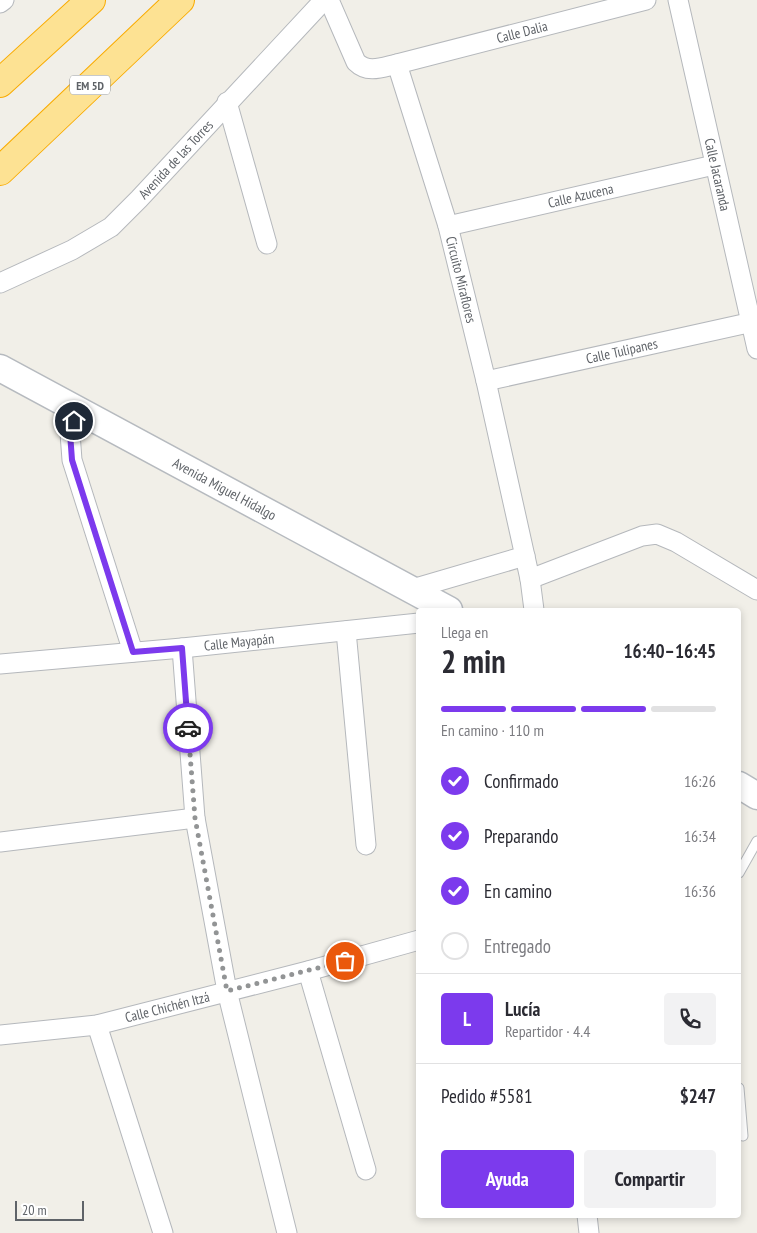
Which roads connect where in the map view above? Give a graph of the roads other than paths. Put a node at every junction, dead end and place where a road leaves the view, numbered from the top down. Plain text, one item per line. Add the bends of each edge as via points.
1 (4, 0) edge
2 (91, 0) edge
3 (180, 0) edge
4 (324, 0) edge
5 (329, 0) edge
6 (646, 0) edge
7 (678, 0) edge
8 (0, 3) edge
9 (397, 64) junction
10 (0, 83) edge
11 (227, 102) junction
12 (714, 165) junction
13 (0, 171) edge
14 (448, 226) junction
15 (268, 244) dead end
16 (0, 283) edge
17 (754, 322) edge
18 (757, 350) edge
19 (0, 368) edge
20 (486, 381) junction
21 (77, 409) junction
22 (525, 556) junction
23 (530, 579) junction
24 (412, 589) junction
25 (757, 590) edge
26 (445, 608) edge
27 (534, 608) edge
28 (416, 623) edge
29 (346, 631) junction
30 (182, 648) junction
31 (133, 652) junction
32 (0, 664) edge
33 (741, 786) edge
34 (757, 796) edge
35 (195, 818) junction
36 (757, 841) edge
37 (0, 842) edge
38 (366, 845) dead end
39 (741, 869) edge
40 (416, 941) edge
41 (308, 971) junction
42 (227, 991) junction
43 (97, 1025) junction
44 (0, 1035) edge
45 (741, 1112) edge
46 (743, 1136) dead end
47 (366, 1170) dead end
48 (587, 1218) edge
49 (163, 1233) edge
50 (288, 1233) edge
51 (589, 1233) edge

1 - 8 street
2 - 10 highway
3 - 13 highway, EM 5D
4 - 11 street, Avenida de las Torres
5 - 9 street via 356,62 362,68
6 - 9 street, Calle Dalia
7 - 12 street, Calle Jacaranda
9 - 14 street, Circuito Miraflores
11 - 15 street
11 - 16 street, Avenida de las Torres via 111,227 72,250
12 - 14 street, Calle Azucena
12 - 17 street, Calle Jacaranda
14 - 20 street, Circuito Miraflores
17 - 18 street, Calle Jacaranda
17 - 20 street, Calle Tulipanes
19 - 21 main road, Avenida Miguel Hidalgo
20 - 22 street, Circuito Miraflores
21 - 24 main road, Avenida Miguel Hidalgo
21 - 31 street via 70,433 72,460
22 - 23 street, Circuito Miraflores
22 - 24 street
23 - 25 street via 642,536 657,534
23 - 27 street, Circuito Miraflores
24 - 26 main road, Avenida Miguel Hidalgo
28 - 29 street, Calle Mayapán
29 - 30 street, Calle Mayapán
29 - 38 street
30 - 31 street, Calle Mayapán
30 - 35 street
31 - 32 street, Calle Mayapán
33 - 34 main road
35 - 37 street
35 - 42 street
36 - 39 lane
40 - 41 street, Calle Chichén Itzá
41 - 42 street, Calle Chichén Itzá
41 - 47 street
42 - 43 street, Calle Chichén Itzá
42 - 50 street
43 - 44 street, Calle Chichén Itzá
43 - 49 street
45 - 46 lane
48 - 51 street

